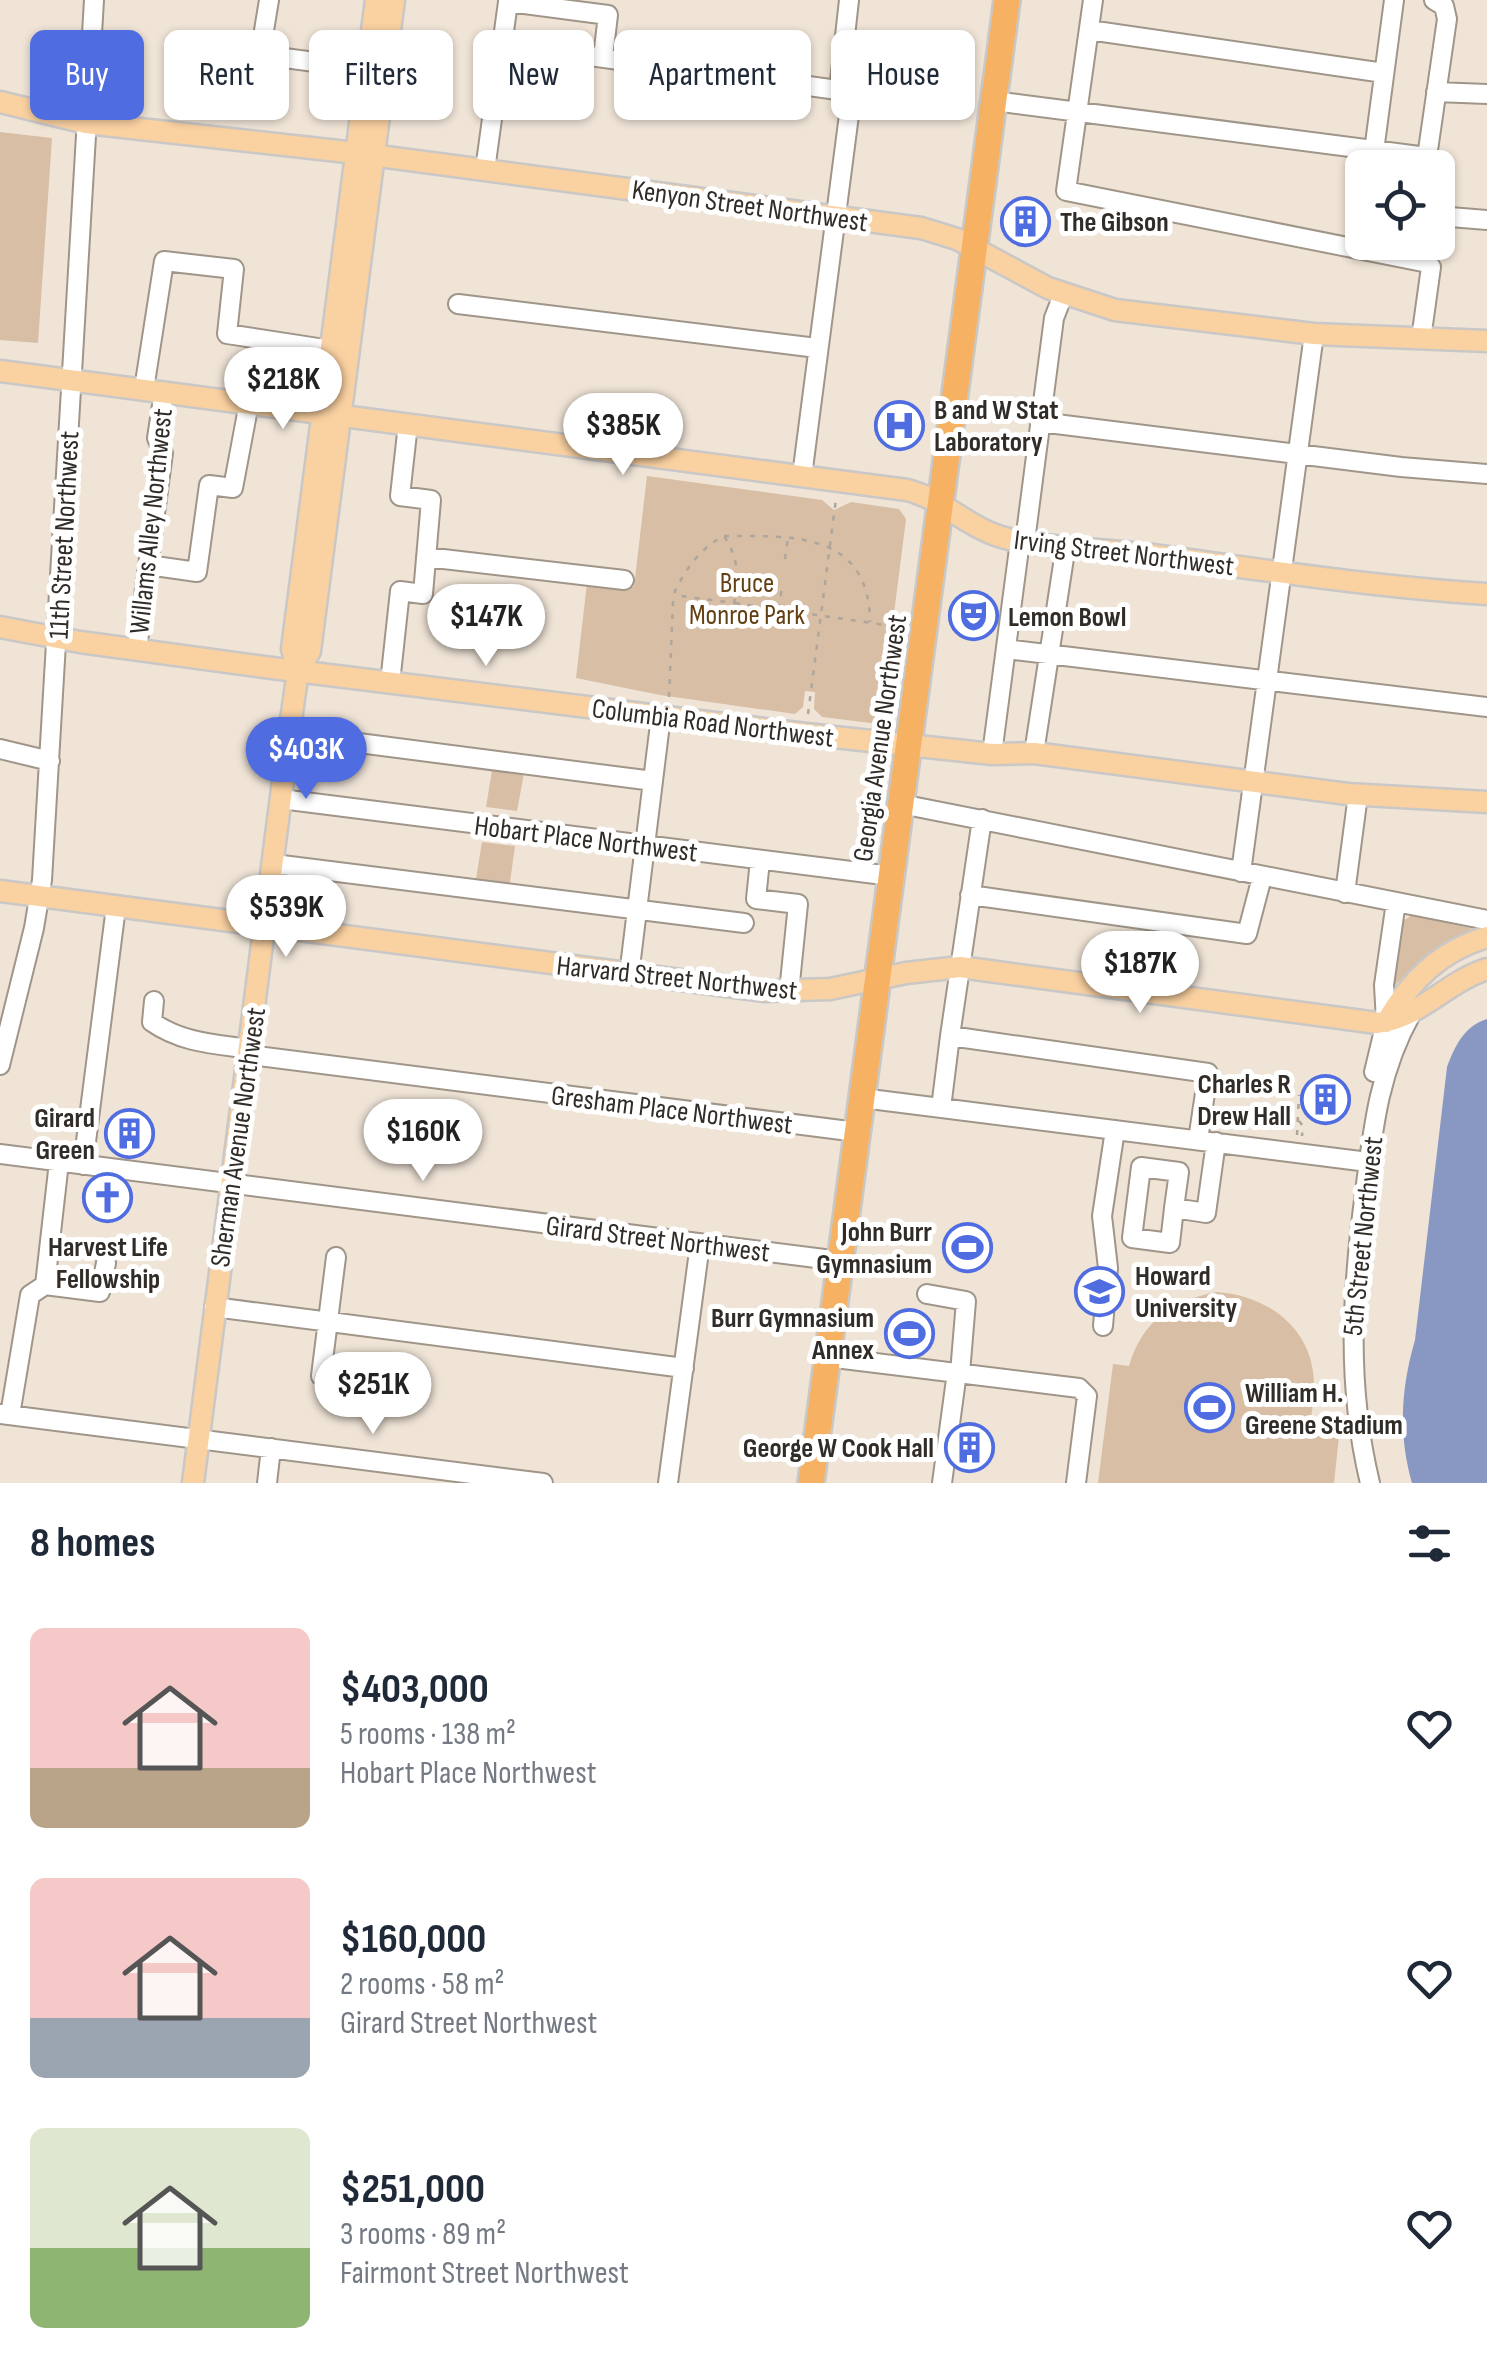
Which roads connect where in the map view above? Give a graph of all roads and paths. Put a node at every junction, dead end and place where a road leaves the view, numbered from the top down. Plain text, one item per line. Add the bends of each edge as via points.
1 (94, 0) edge
2 (269, 0) edge
3 (376, 0) edge
4 (394, 0) edge
5 (849, 0) edge
6 (1007, 0) edge
7 (1093, 0) edge
8 (1394, 0) edge
9 (1444, 6) edge
10 (264, 30) edge
11 (372, 30) edge
12 (504, 30) edge
13 (846, 30) edge
14 (1089, 30) junction
15 (594, 56) edge
16 (603, 57) junction
17 (1384, 73) junction
18 (831, 89) edge
19 (1436, 92) junction
20 (1487, 94) edge
21 (994, 100) junction
22 (0, 102) edge
23 (1078, 112) junction
24 (365, 120) edge
25 (492, 120) edge
26 (848, 120) edge
27 (86, 123) junction
28 (1374, 150) joint
29 (1434, 150) edge
30 (364, 154) junction
31 (485, 170) junction
32 (835, 215) junction
33 (1455, 217) edge
34 (1487, 220) edge
35 (974, 248) junction
36 (1428, 260) edge
37 (1428, 263) junction
38 (1063, 295) junction
39 (458, 304) dead end
40 (1314, 334) junction
41 (1421, 339) junction
42 (1487, 342) edge
43 (818, 348) junction
44 (331, 350) junction
45 (0, 371) edge
46 (72, 380) junction
47 (154, 391) junction
48 (249, 403) junction
49 (332, 414) junction
50 (1040, 422) junction
51 (408, 424) junction
52 (1298, 455) junction
53 (1487, 474) edge
54 (802, 476) junction
55 (837, 492) dead end
56 (940, 506) junction
57 (724, 536) junction
58 (788, 536) junction
59 (1023, 541) junction
60 (1066, 545) junction
61 (830, 546) junction
62 (426, 557) junction
63 (786, 559) dead end
64 (148, 565) junction
65 (1282, 572) junction
66 (624, 580) dead end
67 (782, 586) dead end
68 (1487, 594) edge
69 (674, 596) junction
70 (734, 603) junction
71 (779, 610) junction
72 (821, 616) junction
73 (870, 622) junction
74 (899, 626) dead end
75 (0, 627) edge
76 (57, 638) junction
77 (137, 650) junction
78 (1006, 650) junction
79 (1050, 656) junction
80 (298, 671) junction
81 (390, 682) junction
82 (1265, 682) junction
83 (1487, 707) edge
84 (665, 708) junction
85 (808, 721) dead end
86 (289, 734) junction
87 (908, 746) junction
88 (0, 749) edge
89 (1034, 753) junction
90 (992, 754) junction
91 (50, 762) junction
92 (653, 781) junction
93 (1252, 781) junction
94 (1358, 795) junction
95 (281, 799) junction
96 (1487, 802) edge
97 (900, 804) junction
98 (982, 820) junction
99 (645, 845) junction
100 (760, 860) junction
101 (274, 864) junction
102 (1240, 872) junction
103 (891, 876) junction
104 (1262, 877) junction
105 (0, 891) edge
106 (1345, 894) junction
107 (970, 896) junction
108 (40, 899) junction
109 (1396, 902) junction
110 (116, 906) junction
111 (637, 909) junction
112 (1487, 920) edge
113 (744, 923) dead end
114 (266, 927) junction
115 (1487, 937) edge
116 (1487, 950) edge
117 (960, 967) junction
118 (1487, 969) edge
119 (629, 974) junction
120 (878, 979) junction
121 (789, 992) junction
122 (154, 1001) dead end
123 (1417, 1010) junction
124 (1386, 1022) junction
125 (950, 1036) junction
126 (250, 1052) junction
127 (0, 1064) edge
128 (1300, 1095) dead end
129 (862, 1098) junction
130 (1375, 1107) junction
131 (940, 1108) junction
132 (1115, 1130) junction
133 (858, 1132) junction
134 (1207, 1141) junction
135 (1299, 1142) dead end
136 (0, 1154) edge
137 (59, 1162) junction
138 (1368, 1162) junction
139 (83, 1165) junction
140 (230, 1183) junction
141 (1174, 1208) junction
142 (700, 1244) junction
143 (336, 1256) dead end
144 (840, 1261) junction
145 (106, 1263) dead end
146 (45, 1285) junction
147 (926, 1294) dead end
148 (214, 1307) junction
149 (328, 1322) junction
150 (1103, 1326) dead end
151 (828, 1357) junction
152 (684, 1368) junction
153 (958, 1372) junction
154 (321, 1376) dead end
155 (5, 1414) edge
156 (198, 1438) junction
157 (270, 1448) junction
158 (193, 1483) edge
159 (267, 1483) edge
160 (543, 1483) edge
161 (668, 1483) edge
162 (811, 1483) edge
163 (942, 1483) edge
164 (1076, 1483) edge
165 (1370, 1483) edge

1 - 27 street, 11th Street Northwest
2 - 10 street
3 - 11 main road, Sherman Avenue Northwest
4 - 30 main road, Sherman Avenue Northwest
5 - 13 street
6 - 21 highway, Georgia Avenue Northwest
7 - 14 street
8 - 17 street
9 - 19 street
12 - 16 street via 508,2 608,15
14 - 17 street
14 - 23 street
15 - 16 street
16 - 18 street
17 - 28 street
19 - 20 street
19 - 29 street
21 - 23 street
21 - 35 highway, Georgia Avenue Northwest
22 - 27 main road, Kenyon Street Northwest
23 - 28 street
23 - 37 street via 1066,191
24 - 30 main road, Sherman Avenue Northwest
25 - 31 street
26 - 32 street
27 - 30 main road, Kenyon Street Northwest
27 - 46 street, 11th Street Northwest
30 - 31 main road, Kenyon Street Northwest
30 - 44 main road, Sherman Avenue Northwest
30 - 49 main road, Sherman Avenue Northwest
31 - 32 main road, Kenyon Street Northwest
32 - 35 main road, Kenyon Street Northwest via 931,230
32 - 43 street
33 - 34 street
35 - 38 main road, Kenyon Street Northwest
35 - 56 highway, Georgia Avenue Northwest
36 - 37 street
37 - 41 street
38 - 40 main road, Kenyon Street Northwest via 1115,310
38 - 50 street
39 - 43 street
40 - 41 main road, Kenyon Street Northwest
40 - 52 street
41 - 42 main road, Kenyon Street Northwest
43 - 54 street
44 - 47 street, Willams Alley Northwest via 227,334 234,269 164,261
44 - 49 main road, Sherman Avenue Northwest
45 - 46 main road, Irving Street Northwest
46 - 47 main road, Irving Street Northwest
46 - 76 street, 11th Street Northwest
47 - 48 main road, Irving Street Northwest
47 - 64 street, Willams Alley Northwest via 163,453
48 - 49 main road, Irving Street Northwest
48 - 64 street via 233,488 209,485 197,572
49 - 51 main road, Irving Street Northwest
49 - 80 main road, Sherman Avenue Northwest via 292,649
50 - 52 street
50 - 59 street
51 - 54 main road, Irving Street Northwest
51 - 62 street via 400,496 432,500
52 - 53 street
52 - 65 street
54 - 56 main road, Irving Street Northwest via 910,490
55 - 61 path
56 - 59 main road, Irving Street Northwest via 986,531
56 - 87 highway, Georgia Avenue Northwest
57 - 58 path
57 - 69 path via 689,565
57 - 70 path via 736,562
58 - 61 path
58 - 63 path
59 - 60 main road, Irving Street Northwest
59 - 78 street
60 - 65 main road, Irving Street Northwest
60 - 79 street
61 - 72 path
61 - 73 path via 852,563 862,582
62 - 66 street
62 - 81 street via 423,594 400,591
64 - 77 street, Willams Alley Northwest
65 - 68 main road, Irving Street Northwest
65 - 82 street
67 - 71 path
69 - 70 path
69 - 84 path
70 - 71 path
71 - 72 path
72 - 73 path
72 - 85 path
73 - 74 path
75 - 76 main road, Columbia Road Northwest
76 - 77 main road, Columbia Road Northwest
76 - 91 street, 11th Street Northwest
77 - 80 main road, Columbia Road Northwest
78 - 79 street
78 - 90 street
79 - 82 street
79 - 89 street
80 - 81 main road, Columbia Road Northwest
80 - 86 main road, Sherman Avenue Northwest
81 - 84 main road, Columbia Road Northwest
82 - 83 street
82 - 93 street
84 - 87 main road, Columbia Road Northwest
84 - 92 street
86 - 92 street
86 - 95 main road, Sherman Avenue Northwest
87 - 90 main road, Columbia Road Northwest
87 - 97 highway, Georgia Avenue Northwest
88 - 91 street
89 - 90 main road, Columbia Road Northwest
89 - 93 main road, Columbia Road Northwest
91 - 108 street, 11th Street Northwest
92 - 99 street
93 - 94 main road, Columbia Road Northwest
93 - 102 street
94 - 96 main road, Columbia Road Northwest
94 - 106 street
95 - 99 street, Hobart Place Northwest
95 - 101 main road, Sherman Avenue Northwest
97 - 98 street
97 - 103 highway, Georgia Avenue Northwest
98 - 102 street
98 - 107 street
99 - 100 street, Hobart Place Northwest
99 - 111 street
100 - 103 street, Hobart Place Northwest
100 - 121 street via 756,899 798,904
101 - 111 street
101 - 114 main road, Sherman Avenue Northwest
102 - 104 street
103 - 120 highway, Georgia Avenue Northwest
104 - 106 street
104 - 107 street via 1247,934
105 - 108 main road, Harvard Street Northwest
106 - 109 street
107 - 117 street
108 - 110 main road, Harvard Street Northwest
108 - 127 street, 11th Street Northwest
109 - 112 street
109 - 124 street, 5th Street Northwest via 1384,985
110 - 114 main road, Harvard Street Northwest
110 - 139 street
111 - 113 street
111 - 119 street
114 - 119 main road, Harvard Street Northwest
114 - 126 main road, Sherman Avenue Northwest
115 - 124 main road via 1426,970
116 - 123 main road via 1446,969
117 - 120 main road, Harvard Street Northwest
117 - 124 main road, Harvard Street Northwest
117 - 125 street
118 - 123 main road via 1451,984
119 - 121 main road, Harvard Street Northwest
120 - 121 main road, Harvard Street Northwest
120 - 129 highway, Georgia Avenue Northwest
122 - 126 street, Gresham Place Northwest via 152,1022 164,1031
123 - 124 main road, Harvard Street Northwest
123 - 130 street, 5th Street Northwest via 1388,1058
124 - 130 street, 5th Street Northwest via 1374,1072
125 - 131 street
125 - 134 street via 1208,1073
126 - 133 street, Gresham Place Northwest
126 - 140 main road, Sherman Avenue Northwest
128 - 135 path
129 - 131 street
129 - 133 highway, Georgia Avenue Northwest
130 - 138 street, 5th Street Northwest
131 - 132 street
132 - 134 street
132 - 150 street via 1102,1216 1108,1268
133 - 144 highway, Georgia Avenue Northwest
134 - 138 street
134 - 141 street via 1206,1212
136 - 137 street, Girard Street Northwest
137 - 139 street, Girard Street Northwest
137 - 146 street
138 - 165 street, 5th Street Northwest via 1351,1350
139 - 140 street, Girard Street Northwest
140 - 142 street, Girard Street Northwest
140 - 148 main road, Sherman Avenue Northwest
141 - 141 street via 1179,1172 1141,1167 1132,1238 1170,1244
142 - 144 street, Girard Street Northwest
142 - 152 street
143 - 149 street
144 - 151 highway, Georgia Avenue Northwest
145 - 146 street via 100,1292
146 - 155 street via 30,1295
147 - 153 street via 966,1301
148 - 149 street
148 - 156 main road, Sherman Avenue Northwest
149 - 152 street
149 - 154 street
151 - 153 street
151 - 162 highway, Georgia Avenue Northwest
152 - 161 street
153 - 163 street
153 - 164 street via 1079,1388 1087,1396
155 - 156 street
156 - 157 street
156 - 158 main road, Sherman Avenue Northwest
157 - 159 street
157 - 160 street

